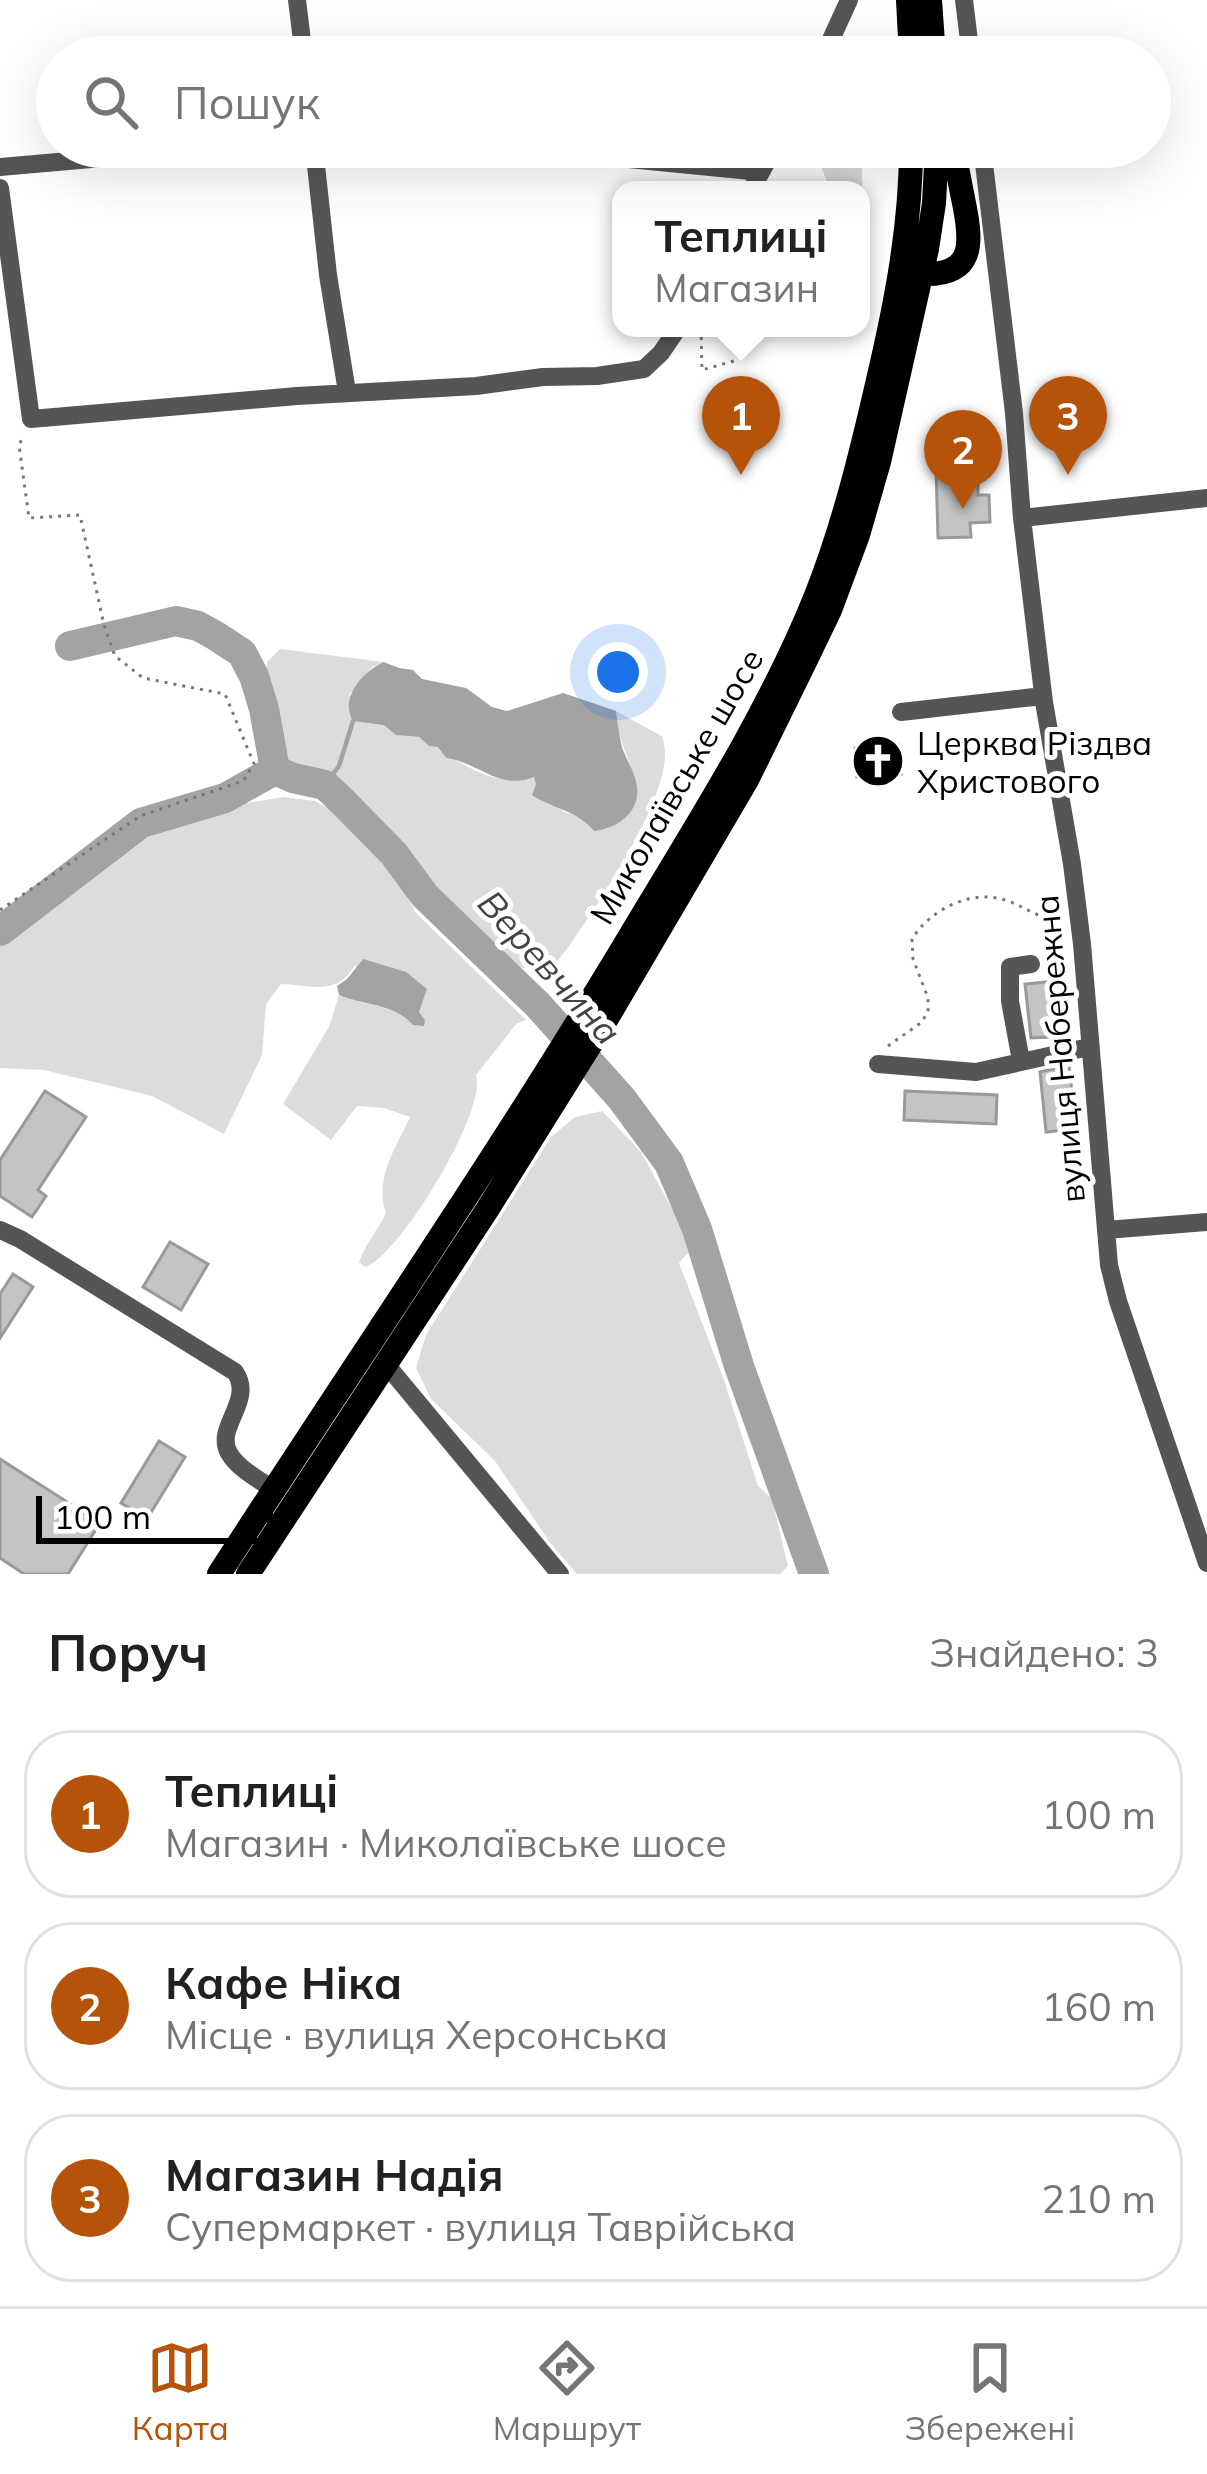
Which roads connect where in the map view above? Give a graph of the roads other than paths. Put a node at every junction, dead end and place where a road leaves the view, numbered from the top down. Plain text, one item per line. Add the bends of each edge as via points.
1 (297, 0) edge
2 (849, 0) edge
3 (908, 0) edge
4 (930, 0) edge
5 (964, 0) edge
6 (301, 36) edge
7 (833, 36) edge
8 (918, 36) edge
9 (925, 36) edge
10 (968, 36) edge
11 (36, 164) edge
12 (0, 167) edge
13 (316, 168) edge
14 (661, 168) edge
15 (913, 168) edge
16 (918, 168) edge
17 (936, 168) edge
18 (957, 168) edge
19 (985, 168) edge
20 (756, 181) edge
21 (0, 188) edge
22 (922, 274) junction
23 (672, 337) edge
24 (347, 392) junction
25 (1207, 498) edge
26 (1022, 518) junction
27 (1043, 696) junction
28 (901, 712) dead end
29 (1031, 964) dead end
30 (602, 1004) junction
31 (1089, 1047) junction
32 (1022, 1061) junction
33 (878, 1064) road end
34 (1207, 1222) edge
35 (0, 1230) edge
36 (1106, 1230) junction
37 (385, 1363) junction
38 (273, 1490) junction
39 (1207, 1562) edge
40 (219, 1574) edge
41 (248, 1574) edge
42 (560, 1574) edge

1 - 6 street
2 - 7 street
3 - 8 main road
4 - 9 main road
5 - 10 street
11 - 12 street
13 - 24 street
14 - 20 street
15 - 30 main road, Миколаївське шосе via 892,317 820,583
16 - 22 main road via 913,268
17 - 22 main road, Миколаївське шосе
18 - 22 main road via 969,249 946,272
19 - 26 street, вулиця Набережна
21 - 24 street via 31,419
22 - 30 main road, Миколаївське шосе via 879,462 830,610 747,780
23 - 24 street via 644,368 597,376
25 - 26 street
26 - 27 street, вулиця Набережна
27 - 28 street
27 - 31 street, вулиця Набережна via 1079,918
29 - 32 street via 1010,967
30 - 37 main road, Миколаївське шосе via 557,1100
30 - 38 main road, Миколаївське шосе via 544,1076
31 - 32 street
31 - 36 street, вулиця Набережна
32 - 33 street via 976,1072
34 - 36 street
35 - 38 street via 235,1372 242,1391 227,1450
36 - 39 street, вулиця Набережна via 1118,1301
37 - 41 main road, Миколаївське шосе
37 - 42 street
38 - 40 main road, Миколаївське шосе

